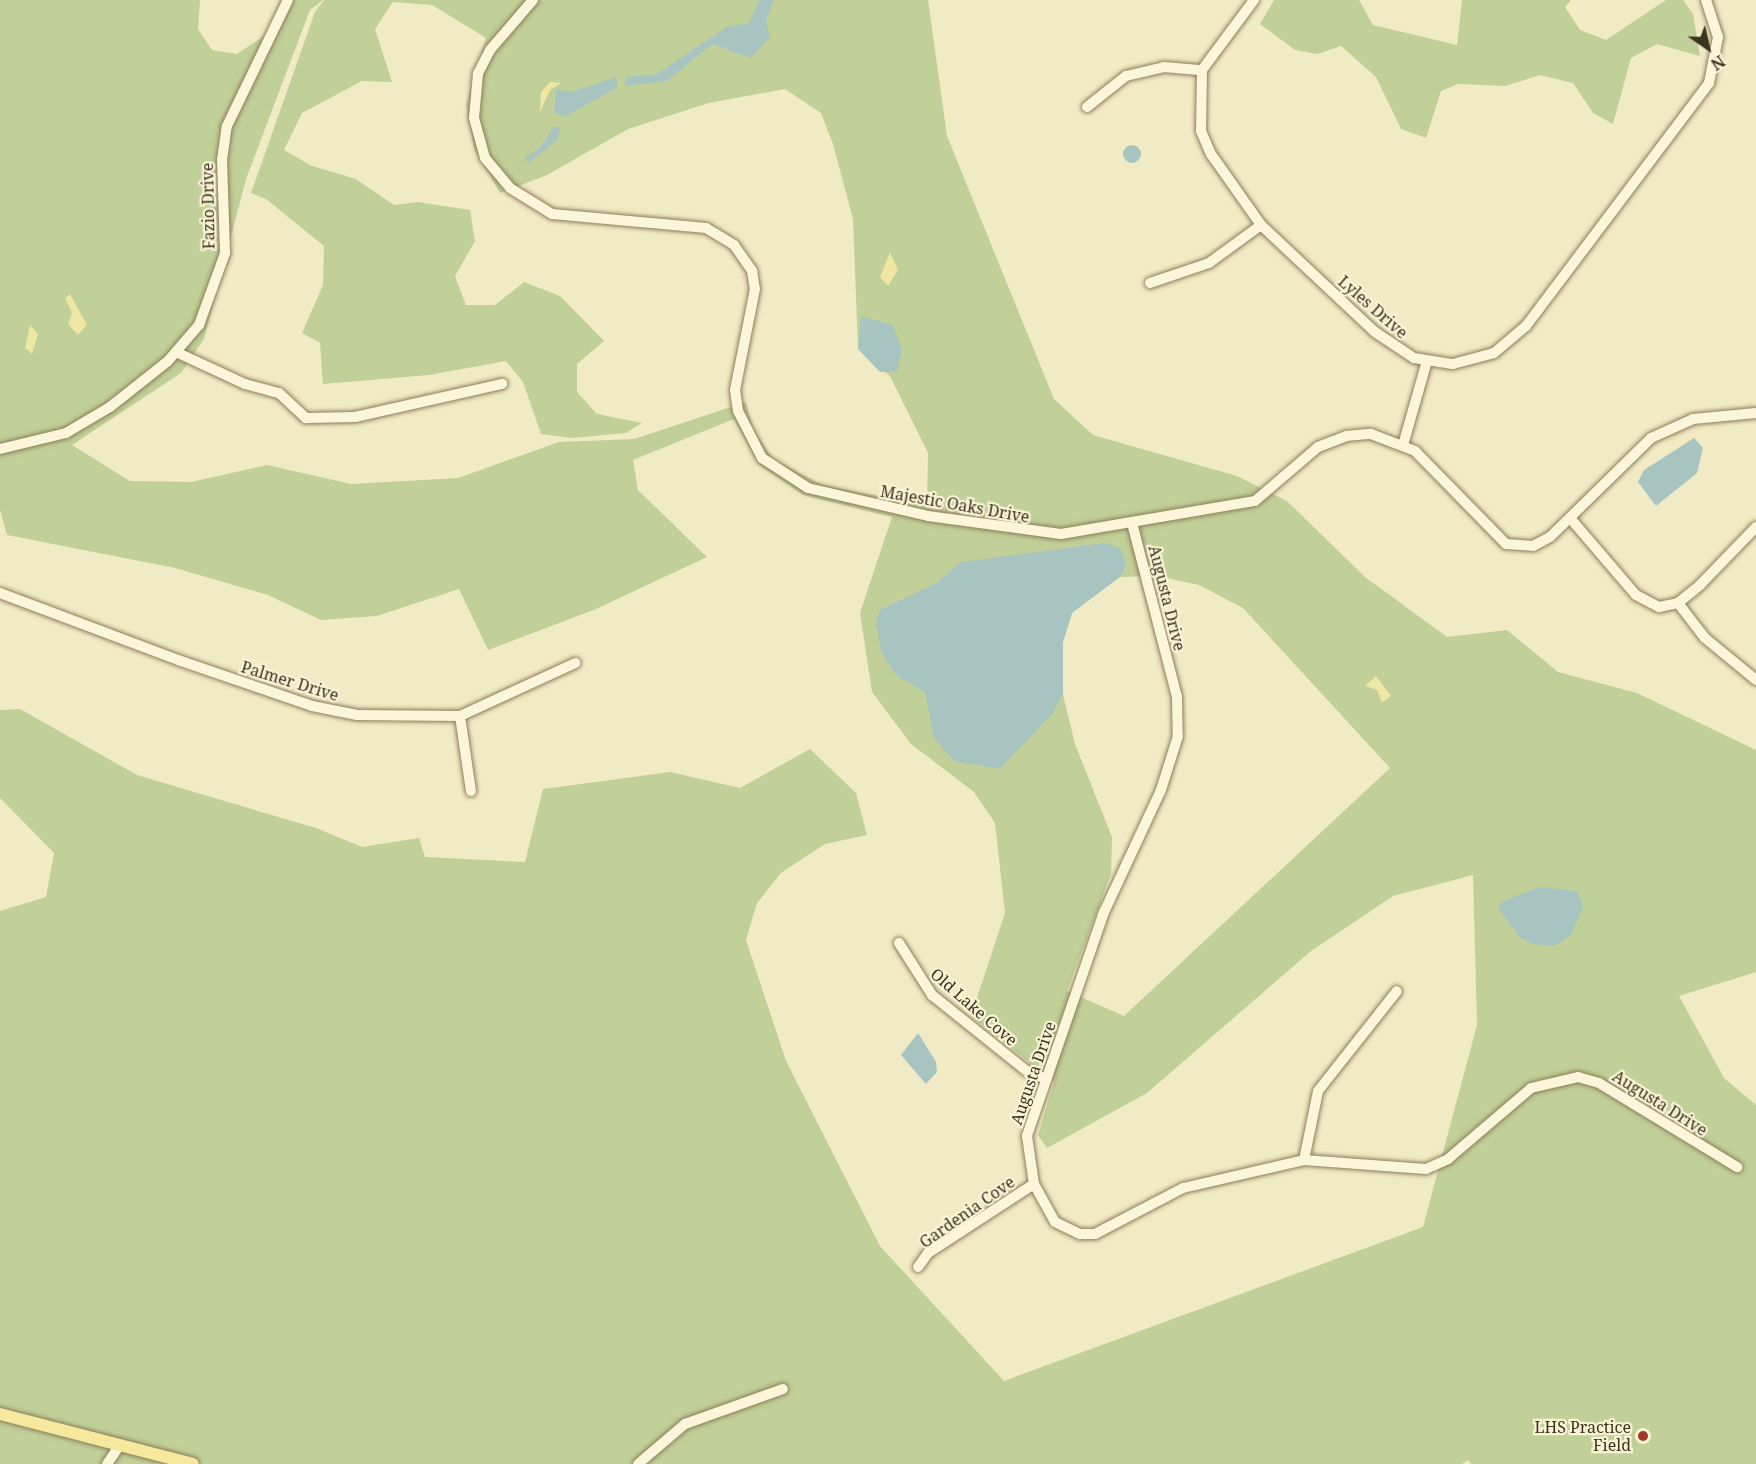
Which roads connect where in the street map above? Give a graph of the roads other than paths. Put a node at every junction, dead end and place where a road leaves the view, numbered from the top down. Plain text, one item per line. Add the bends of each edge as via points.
1 (288, 0) edge
2 (533, 0) edge
3 (1254, 0) edge
4 (1706, 0) edge
5 (1202, 70) junction
6 (1087, 107) dead end
7 (1261, 225) junction
8 (1150, 283) dead end
9 (176, 352) junction
10 (1426, 361) junction
11 (502, 384) dead end
12 (1756, 413) edge
13 (1403, 445) junction
14 (0, 449) edge
15 (1570, 518) junction
16 (1132, 523) junction
17 (1756, 527) edge
18 (0, 593) edge
19 (1678, 603) junction
20 (575, 663) dead end
21 (1756, 680) edge
22 (460, 716) junction
23 (471, 791) dead end
24 (899, 943) dead end
25 (1397, 991) dead end
26 (1046, 1078) junction
27 (1304, 1160) junction
28 (1737, 1167) dead end
29 (1034, 1184) junction
30 (918, 1267) dead end
31 (783, 1389) dead end
32 (0, 1414) edge
33 (120, 1445) junction
34 (107, 1464) edge
35 (193, 1464) edge
36 (638, 1464) edge

1 - 9 street, Fazio Drive via 227,126 222,160 225,253 207,310
2 - 16 street, Majestic Oaks Drive via 489,50 478,74 474,118 485,158 510,188 552,214 706,228 734,244 752,271 755,289 735,390 738,411 753,444 777,471 836,497 1013,532 1061,534
3 - 5 street
4 - 10 street, Lyles Drive via 1718,37 1708,84 1559,284 1526,326 1494,353 1453,364
5 - 6 street via 1164,67 1126,76
5 - 7 street, Lyles Drive via 1201,131 1230,188
7 - 8 street via 1209,263
7 - 10 street, Lyles Drive via 1375,332
9 - 11 street via 245,384 279,393 306,418 355,417
9 - 14 street, Fazio Drive via 128,395 66,433
10 - 13 street
12 - 15 street, Majestic Oaks Drive via 1718,413 1660,432 1632,452
13 - 15 street, Majestic Oaks Drive via 1506,544 1540,543
13 - 16 street, Majestic Oaks Drive via 1389,437 1346,436 1318,447 1255,501
15 - 19 street via 1643,601 1659,607
16 - 26 street, Augusta Drive via 1177,697 1178,736 1161,790 1104,912
17 - 19 street via 1738,552
18 - 22 street, Palmer Drive via 312,706 357,715
19 - 21 street via 1705,638
20 - 22 street, Palmer Drive
22 - 23 street
24 - 26 street, Old Lake Cove via 932,996 1027,1071
25 - 27 street via 1318,1091
26 - 29 street, Augusta Drive via 1027,1136
27 - 28 street, Augusta Drive via 1426,1169 1448,1159 1531,1088 1578,1077 1599,1083
27 - 29 street, Augusta Drive via 1183,1188 1095,1234 1080,1234 1055,1222
29 - 30 street, Gardenia Cove via 928,1253
31 - 36 street via 685,1424
32 - 33 main road
33 - 34 street
33 - 35 main road

